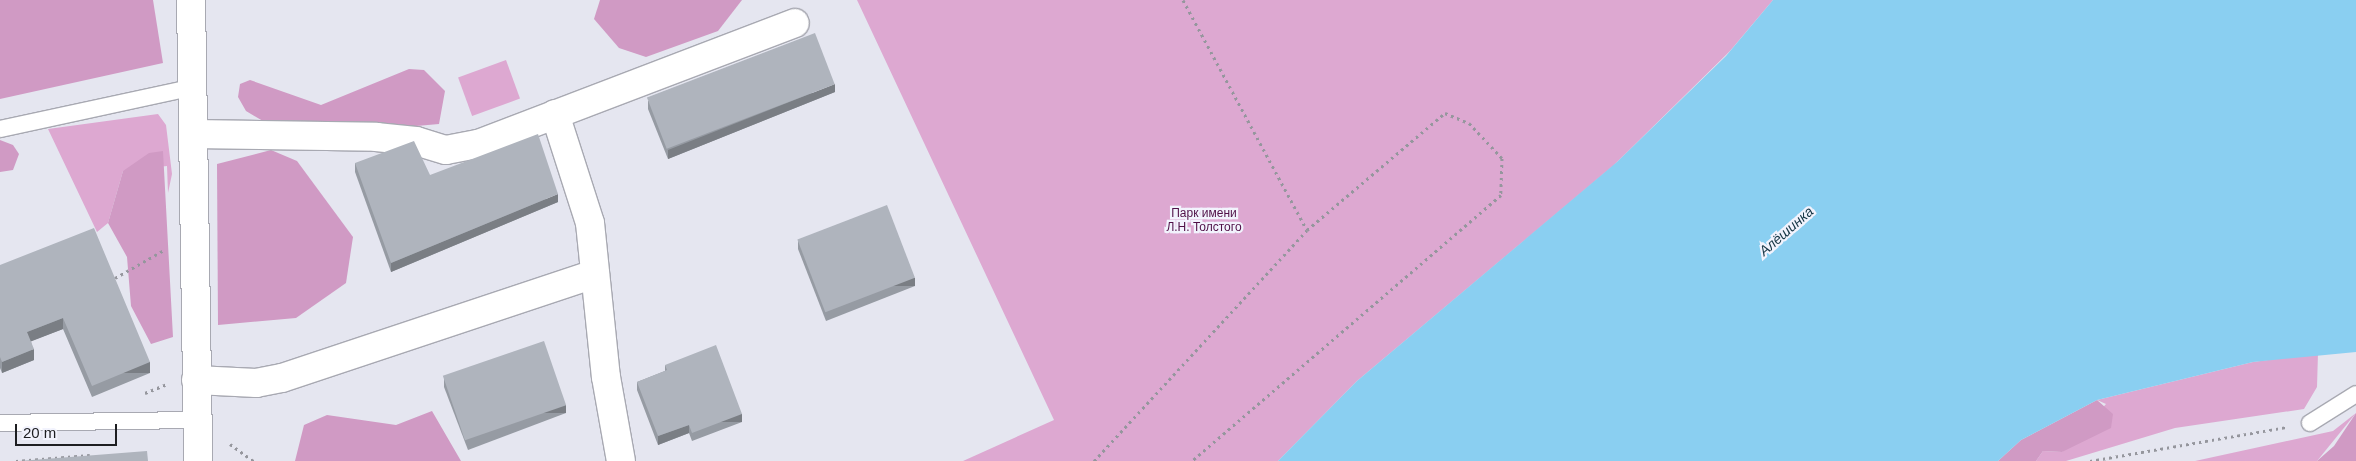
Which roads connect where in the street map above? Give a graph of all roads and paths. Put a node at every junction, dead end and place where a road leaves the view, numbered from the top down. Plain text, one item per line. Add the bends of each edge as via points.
1 (191, 0) edge
2 (1183, 0) edge
3 (795, 23) dead end
4 (194, 87) junction
5 (555, 114) junction
6 (0, 129) edge
7 (194, 134) junction
8 (1306, 230) junction
9 (195, 232) junction
10 (595, 274) junction
11 (115, 278) edge
12 (196, 380) junction
13 (2356, 394) edge
14 (197, 420) junction
15 (0, 423) edge
16 (2310, 423) joint
17 (90, 455) edge
18 (16, 461) edge
19 (198, 461) edge
20 (621, 461) edge
21 (1094, 461) edge
22 (1192, 461) edge
23 (2090, 461) edge

1 - 4 street
2 - 8 path
3 - 5 street
4 - 6 lane
4 - 7 street
5 - 7 street via 478,144 446,150 416,141 376,137
5 - 10 street via 590,224
7 - 9 street
8 - 21 path
8 - 22 path via 1445,113 1469,123 1502,158 1501,195
9 - 11 path
9 - 12 street
10 - 12 street via 282,378 256,383
10 - 20 street via 606,377
12 - 14 street
13 - 16 lane
14 - 15 lane
14 - 19 street
16 - 23 path
17 - 18 path

